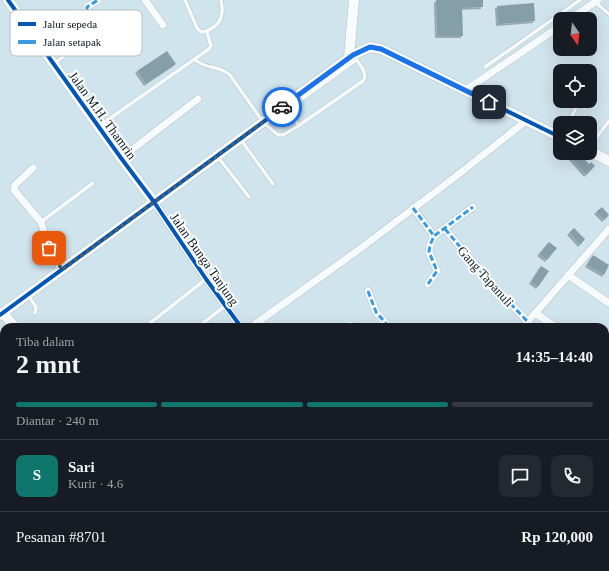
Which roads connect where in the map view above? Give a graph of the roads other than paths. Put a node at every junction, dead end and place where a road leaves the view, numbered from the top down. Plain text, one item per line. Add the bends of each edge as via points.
1 (8, 0) edge
2 (98, 0) edge
3 (145, 0) edge
4 (185, 0) edge
5 (221, 0) edge
6 (354, 0) edge
7 (580, 0) edge
8 (597, 1) edge
9 (15, 10) edge
10 (87, 10) edge
11 (580, 12) edge
12 (609, 14) edge
13 (163, 25) dead end
14 (553, 31) edge
15 (207, 32) junction
16 (48, 56) edge
17 (64, 56) edge
18 (353, 58) junction
19 (194, 59) junction
20 (54, 64) junction
21 (485, 67) dead end
22 (466, 90) junction
23 (198, 99) dead end
24 (526, 121) junction
25 (609, 121) edge
26 (263, 122) junction
27 (99, 126) junction
28 (298, 126) junction
29 (553, 133) edge
30 (597, 137) edge
31 (240, 138) junction
32 (597, 155) edge
33 (217, 156) junction
34 (121, 158) junction
35 (609, 161) edge
36 (33, 168) dead end
37 (93, 183) dead end
38 (273, 184) dead end
39 (249, 197) dead end
40 (154, 202) junction
41 (473, 207) dead end
42 (413, 208) junction
43 (41, 222) junction
44 (445, 229) junction
45 (609, 229) edge
46 (434, 236) junction
47 (62, 270) junction
48 (568, 275) junction
49 (206, 279) junction
50 (428, 284) dead end
51 (368, 291) dead end
52 (28, 294) junction
53 (609, 303) edge
54 (225, 306) junction
55 (35, 313) dead end
56 (535, 313) junction
57 (1, 314) edge
58 (11, 323) edge
59 (150, 323) edge
60 (203, 323) edge
61 (238, 323) edge
62 (257, 323) edge
63 (386, 323) edge
64 (525, 323) edge
65 (527, 323) edge
66 (550, 323) edge

1 - 9 street, Jalan M.H. Thamrin
2 - 10 street via 87,7
3 - 13 street
4 - 15 lane via 197,28 201,32
5 - 15 lane via 221,16 215,26
6 - 18 street
7 - 21 lane
8 - 11 street
8 - 12 lane
14 - 22 street
15 - 19 lane via 210,47
16 - 20 street, Jalan M.H. Thamrin
17 - 20 lane
18 - 22 street via 370,47 381,49
18 - 26 street
18 - 28 lane via 295,104 293,110
18 - 28 lane via 366,75 364,81
19 - 26 lane via 200,65 225,70
19 - 27 lane
20 - 27 street, Jalan M.H. Thamrin
22 - 24 street
23 - 34 street
24 - 29 street
24 - 42 street
25 - 30 lane
26 - 28 lane via 276,135 283,135
26 - 31 street
27 - 34 street, Jalan M.H. Thamrin
31 - 33 street
31 - 38 lane
32 - 35 street
33 - 39 lane
33 - 40 street
34 - 40 street, Jalan M.H. Thamrin
36 - 43 street via 15,185 14,190
37 - 43 lane
40 - 47 street
40 - 49 street, Jalan Bunga Tanjung
41 - 44 street
42 - 46 street
42 - 62 street
43 - 47 street via 48,244
44 - 46 street
44 - 64 street, Gang Tapanuli
45 - 48 street
46 - 50 street via 429,252 437,271
47 - 52 street
48 - 53 street
48 - 56 street
49 - 54 street, Jalan Bunga Tanjung
49 - 59 lane
51 - 63 street via 376,312
52 - 55 lane via 36,306
52 - 57 street
54 - 60 lane
54 - 61 street, Jalan Bunga Tanjung
56 - 65 street
56 - 66 street
57 - 58 street

